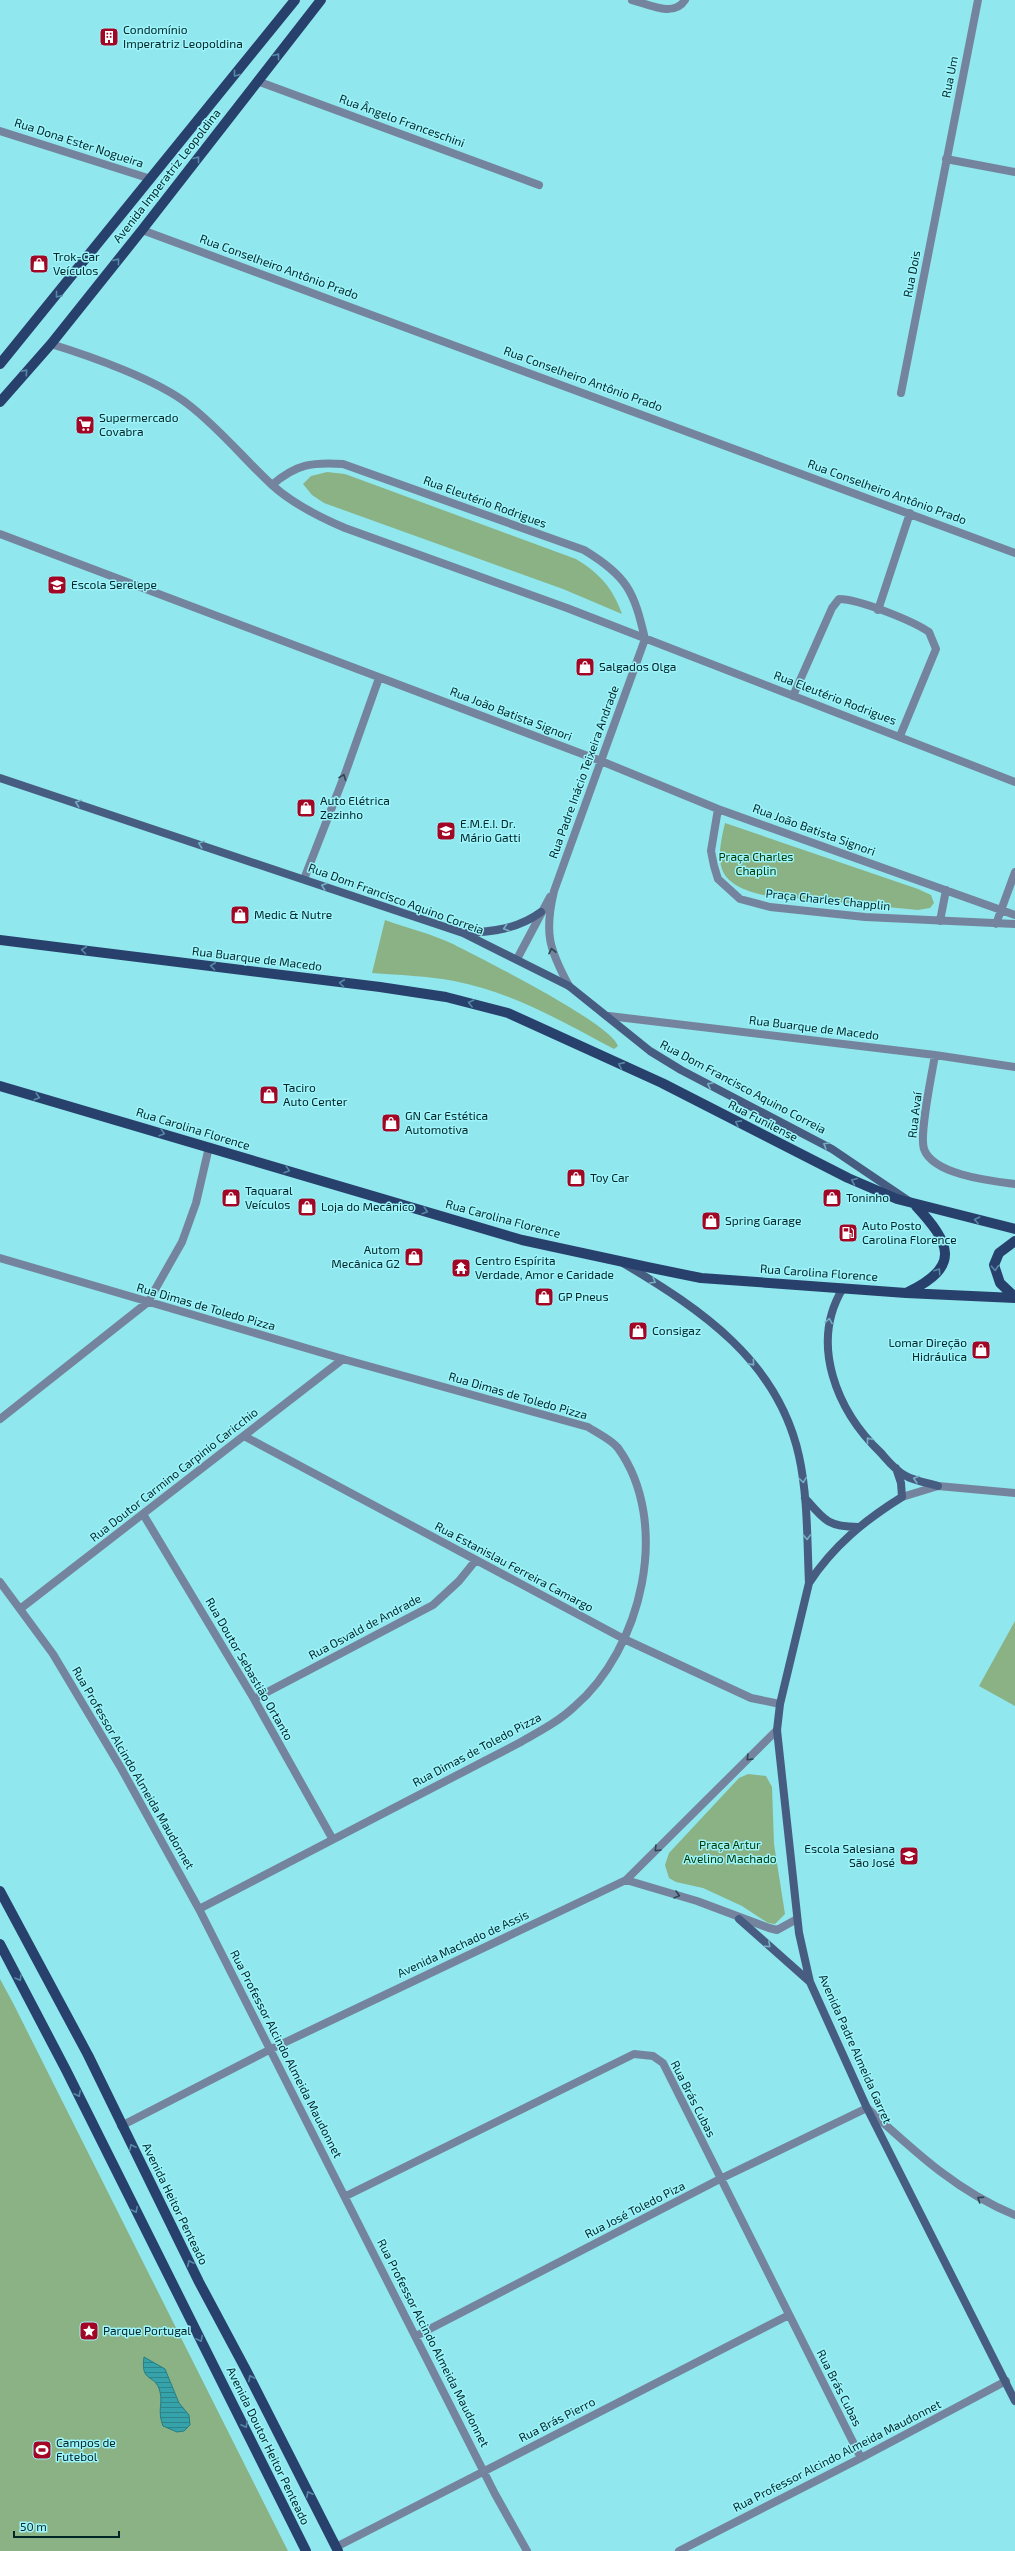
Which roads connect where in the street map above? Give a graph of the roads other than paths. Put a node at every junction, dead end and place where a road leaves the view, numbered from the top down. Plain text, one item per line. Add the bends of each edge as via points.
1 (295, 0) edge
2 (321, 0) edge
3 (632, 0) edge
4 (685, 0) edge
5 (978, 0) edge
6 (257, 81) junction
7 (0, 131) edge
8 (946, 160) junction
9 (1015, 172) edge
10 (151, 179) junction
11 (539, 185) dead end
12 (142, 230) junction
13 (51, 344) junction
14 (0, 364) edge
15 (900, 393) dead end
16 (0, 402) edge
17 (272, 485) junction
18 (910, 513) junction
19 (0, 534) edge
20 (1015, 553) edge
21 (878, 610) junction
22 (645, 639) junction
23 (379, 678) junction
24 (793, 696) junction
25 (900, 736) junction
26 (601, 761) junction
27 (0, 778) edge
28 (1015, 782) edge
29 (718, 808) junction
30 (1015, 872) edge
31 (304, 879) junction
32 (946, 890) junction
33 (554, 891) junction
34 (1001, 910) junction
35 (541, 912) junction
36 (1015, 915) edge
37 (940, 922) junction
38 (996, 924) junction
39 (1015, 924) edge
40 (463, 933) junction
41 (0, 940) edge
42 (517, 959) junction
43 (569, 986) junction
44 (508, 1013) joint
45 (609, 1016) junction
46 (935, 1055) junction
47 (1015, 1067) edge
48 (0, 1086) edge
49 (209, 1147) junction
50 (1015, 1184) edge
51 (916, 1206) junction
52 (1015, 1229) edge
53 (1015, 1240) edge
54 (0, 1258) edge
55 (619, 1261) junction
56 (843, 1288) junction
57 (906, 1293) junction
58 (1015, 1298) edge
59 (148, 1302) junction
60 (343, 1359) junction
61 (0, 1419) edge
62 (244, 1436) junction
63 (896, 1468) junction
64 (938, 1486) junction
65 (1015, 1493) edge
66 (902, 1497) junction
67 (805, 1498) junction
68 (143, 1514) junction
69 (858, 1527) junction
70 (476, 1560) junction
71 (0, 1582) edge
72 (809, 1583) junction
73 (20, 1609) junction
74 (624, 1639) junction
75 (254, 1699) junction
76 (780, 1704) junction
77 (777, 1730) junction
78 (332, 1838) junction
79 (626, 1880) junction
80 (0, 1891) edge
81 (199, 1909) junction
82 (739, 1919) junction
83 (797, 1919) junction
84 (0, 1944) edge
85 (810, 1982) junction
86 (269, 2050) junction
87 (866, 2108) junction
88 (122, 2126) junction
89 (720, 2179) junction
90 (346, 2196) junction
91 (1015, 2215) edge
92 (789, 2315) junction
93 (416, 2336) junction
94 (1006, 2381) junction
95 (1015, 2401) edge
96 (862, 2458) junction
97 (484, 2472) junction
98 (327, 2529) joint
99 (337, 2549) edge
100 (306, 2551) edge
101 (527, 2551) edge
102 (679, 2551) edge

1 -> 10 main road, Avenida Imperatriz Leopoldina
6 -> 2 main road, Avenida Imperatriz Leopoldina
3 - 4 street via 667,10 679,7
5 - 8 street, Rua Um
6 - 11 street, Rua Ângelo Franceschini
12 -> 6 main road, Avenida Imperatriz Leopoldina
7 - 10 street, Rua Dona Ester Nogueira
8 - 9 street
8 - 15 street, Rua Dois
10 -> 14 main road, Avenida Imperatriz Leopoldina
13 -> 12 main road, Avenida Imperatriz Leopoldina
12 - 18 street, Rua Conselheiro Antônio Prado
16 -> 13 main road, Avenida Imperatriz Leopoldina
13 - 17 street, Rua Eleutério Rodrigues via 89,357 174,395 221,432
17 - 22 street, Rua Eleutério Rodrigues via 316,516 345,528
17 - 22 street, Rua Eleutério Rodrigues via 299,466 318,462 343,464 584,550 606,564 625,581 638,608
18 - 20 street, Rua Conselheiro Antônio Prado
18 - 21 street
19 - 23 street, Rua João Batista Signori
21 - 24 street via 845,599 836,602
21 - 25 street via 929,632 936,649
22 - 24 street, Rua Eleutério Rodrigues
22 - 26 street, Rua Padre Inácio Teixeira Andrade
23 - 26 street, Rua João Batista Signori
31 -> 23 street
24 - 25 street, Rua Eleutério Rodrigues
25 - 28 street, Rua Eleutério Rodrigues
26 - 29 street, Rua João Batista Signori
26 - 33 street, Rua Padre Inácio Teixeira Andrade
31 -> 27 street, Rua Dom Francisco Aquino Correia
29 - 32 street, Rua João Batista Signori
29 - 37 street, Praça Charles Chapplin via 712,851 714,866 718,879 740,899 770,907
30 - 34 street
40 -> 31 street, Rua Dom Francisco Aquino Correia
32 - 34 street, Rua João Batista Signori
32 - 37 street
33 - 35 street, Rua Padre Inácio Teixeira Andrade
43 -> 33 street, Rua Padre Inácio Teixeira Andrade via 553,956 548,926
34 - 36 street, Rua João Batista Signori
34 - 38 street
35 -> 40 street via 524,923 494,932
35 - 42 street, Rua Padre Inácio Teixeira Andrade
37 - 38 street, Praça Charles Chapplin
38 - 39 street, Praça Charles Chapplin
40 - 42 street, Rua Dom Francisco Aquino Correia
44 -> 41 main road, Rua Buarque de Macedo via 446,997 395,989
42 - 43 street, Rua Dom Francisco Aquino Correia
43 - 45 street, Rua Dom Francisco Aquino Correia
51 -> 44 main road, Rua Funilense via 848,1178 662,1083
45 - 46 street, Rua Buarque de Macedo
51 -> 45 street, Rua Dom Francisco Aquino Correia via 826,1145 656,1055
46 - 47 street, Rua Buarque de Macedo
46 - 50 street, Rua Avaí via 922,1142 927,1156 961,1174 977,1179
48 -> 49 main road, Rua Carolina Florence
49 -> 55 main road, Rua Carolina Florence via 522,1240
49 - 59 street via 196,1203 182,1242
52 -> 51 main road, Rua Funilense
57 -> 51 main road via 934,1277 945,1257 945,1247 935,1226
53 -> 58 main road via 1004,1247 996,1257 994,1265 1000,1283
54 - 59 street, Rua Dimas de Toledo Pizza
55 - 56 main road, Rua Carolina Florence via 701,1278
55 -> 67 street via 676,1294 711,1320 772,1385 789,1423 799,1456
56 - 57 main road, Rua Carolina Florence
63 -> 56 street via 874,1447 848,1414 835,1384 827,1343 829,1319
57 - 58 main road, Rua Carolina Florence
59 - 60 street, Rua Dimas de Toledo Pizza
59 - 61 street
60 - 62 street, Rua Doutor Carmino Carpinio Caricchio
60 - 74 street, Rua Dimas de Toledo Pizza via 588,1427 617,1447 641,1496 645,1527 645,1565 637,1604
62 - 68 street, Rua Doutor Carmino Carpinio Caricchio
62 - 70 street, Rua Estanislau Ferreira Camargo
64 -> 63 street via 906,1476
63 - 66 street
64 - 65 street
64 - 66 street, Avenida Padre Almeida Garret
66 - 69 street, Avenida Padre Almeida Garret
67 - 69 street via 828,1522 838,1527
67 -> 72 street
68 - 73 street, Rua Doutor Carmino Carpinio Caricchio
68 - 75 street, Rua Doutor Sebastião Ortanto
69 - 72 street, Avenida Padre Almeida Garret via 820,1566
70 - 74 street, Rua Estanislau Ferreira Camargo
70 - 75 street, Rua Osvald de Andrade via 459,1581 433,1605
71 - 73 street, Rua Professor Alcindo Almeida Maudonnet
72 - 76 street, Avenida Padre Almeida Garret
73 - 81 street, Rua Professor Alcindo Almeida Maudonnet via 52,1654 117,1761
74 - 76 street, Rua Estanislau Ferreira Camargo via 751,1698
74 - 78 street, Rua Dimas de Toledo Pizza via 589,1691 575,1706 549,1726
75 - 78 street, Rua Doutor Sebastião Ortanto
76 - 77 street, Avenida Padre Almeida Garret
77 -> 79 street, Avenida Machado de Assis
77 - 83 street, Avenida Padre Almeida Garret
78 - 81 street, Rua Dimas de Toledo Pizza
79 -> 82 street via 704,1903
79 - 86 street, Avenida Machado de Assis
80 - 88 main road, Avenida Heitor Penteado via 46,1973
81 - 86 street, Rua Professor Alcindo Almeida Maudonnet
82 - 83 street via 777,1930
82 -> 85 street
83 - 85 street, Avenida Padre Almeida Garret
84 -> 100 main road, Avenida Doutor Heitor Penteado via 35,2008
85 - 87 street, Avenida Padre Almeida Garret
86 - 88 street, Avenida Machado de Assis
86 - 90 street, Rua Professor Alcindo Almeida Maudonnet
87 - 89 street, Rua José Toledo Piza
91 -> 87 street via 985,2202 932,2166
87 - 94 street, Avenida Padre Almeida Garret
98 -> 88 main road, Avenida Heitor Penteado via 199,2282
89 - 90 street, Rua Brás Cubas via 662,2063 653,2056 634,2054
89 - 92 street, Rua Brás Cubas
89 - 93 street, Rua José Toledo Piza
90 - 93 street, Rua Professor Alcindo Almeida Maudonnet
92 - 96 street, Rua Brás Cubas
92 - 97 street, Rua Brás Pierro
93 - 97 street, Rua Professor Alcindo Almeida Maudonnet
94 - 95 street, Avenida Padre Almeida Garret
94 - 96 street, Rua Professor Alcindo Almeida Maudonnet
96 - 102 street, Rua Professor Alcindo Almeida Maudonnet
97 - 99 street, Rua Brás Pierro
97 - 101 street, Rua Professor Alcindo Almeida Maudonnet
98 - 99 main road, Avenida Doutor Heitor Penteado

